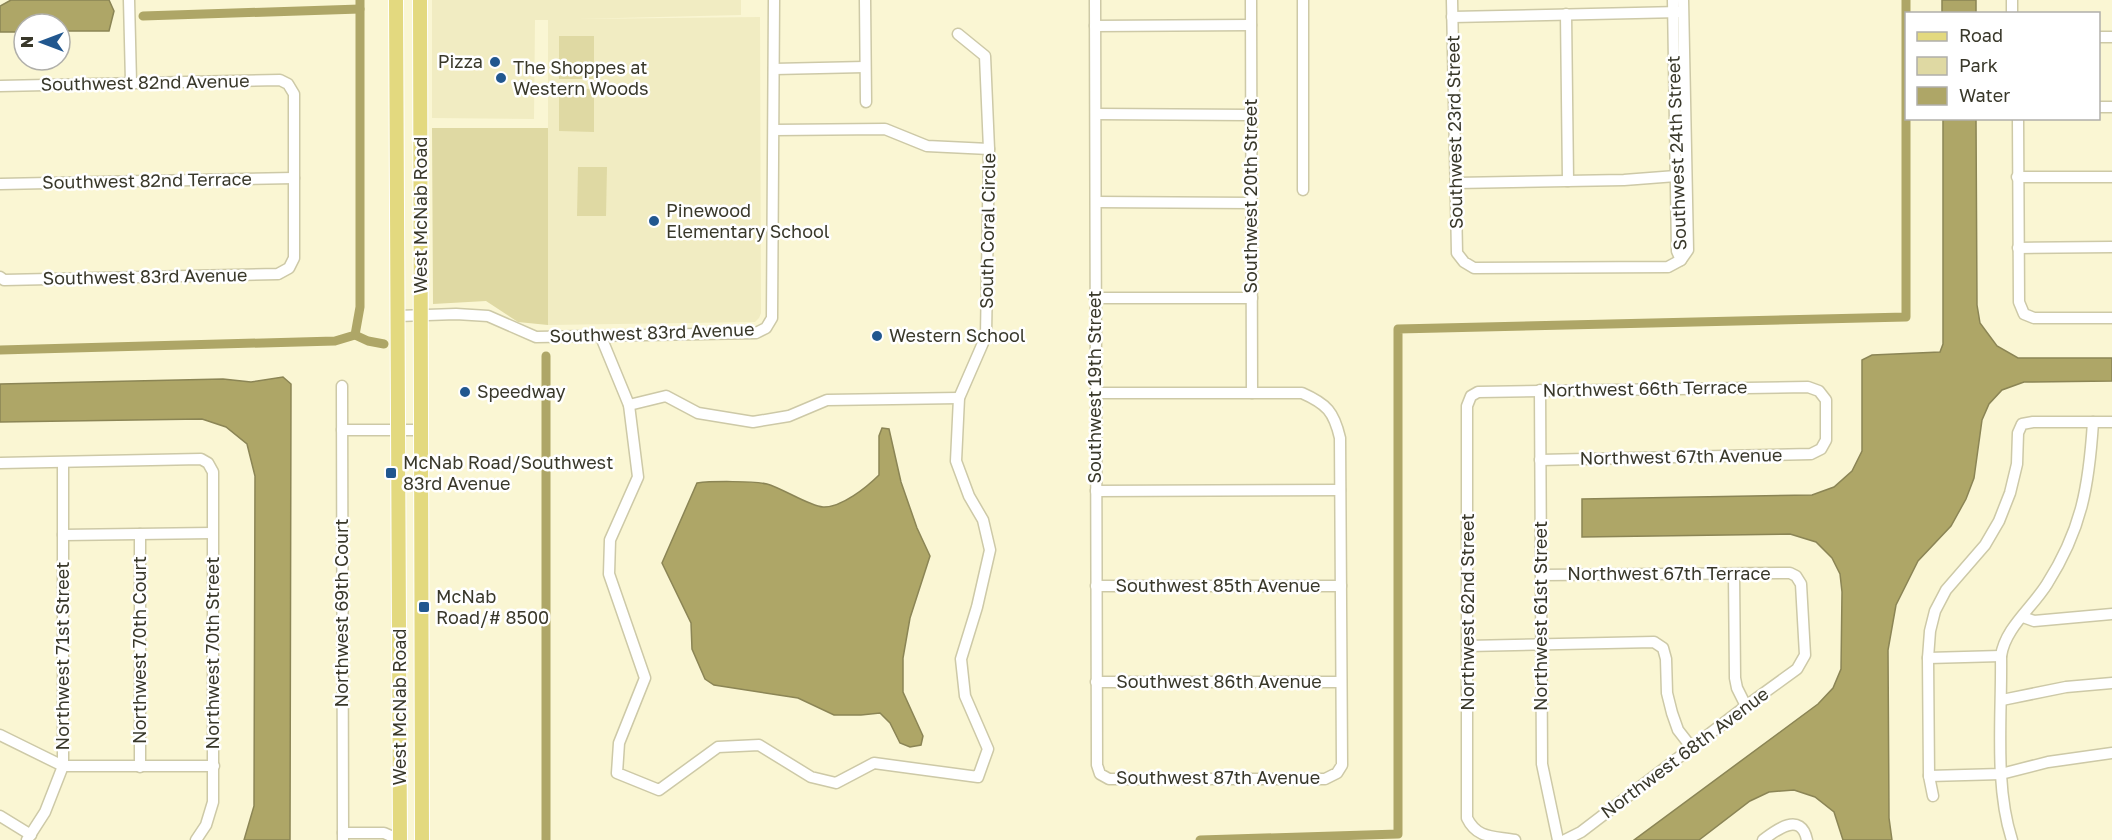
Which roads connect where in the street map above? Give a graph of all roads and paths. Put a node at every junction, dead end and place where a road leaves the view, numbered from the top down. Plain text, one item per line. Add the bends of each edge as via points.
1 (129, 0) edge
2 (396, 0) edge
3 (420, 0) edge
4 (774, 0) edge
5 (865, 0) edge
6 (1095, 0) edge
7 (1251, 0) edge
8 (1303, 0) edge
9 (1452, 0) edge
10 (1673, 0) edge
11 (1683, 0) edge
12 (1678, 12) junction
13 (1566, 14) junction
14 (1452, 17) junction
15 (1251, 25) junction
16 (1095, 26) junction
17 (958, 34) dead end
18 (866, 67) junction
19 (774, 69) junction
20 (131, 82) junction
21 (0, 86) edge
22 (866, 102) dead end
23 (1096, 114) junction
24 (1251, 115) junction
25 (2018, 120) edge
26 (774, 130) junction
27 (989, 149) junction
28 (1676, 176) junction
29 (2017, 177) junction
30 (2112, 177) edge
31 (294, 178) junction
32 (1568, 181) junction
33 (1456, 183) junction
34 (0, 184) edge
35 (1303, 190) dead end
36 (1096, 202) junction
37 (1251, 203) junction
38 (2112, 247) edge
39 (2018, 248) junction
40 (1682, 260) junction
41 (0, 277) edge
42 (1095, 298) junction
43 (1252, 298) junction
44 (398, 315) junction
45 (422, 315) junction
46 (2112, 318) edge
47 (601, 337) junction
48 (342, 386) dead end
49 (1540, 390) junction
50 (1095, 393) junction
51 (1252, 393) junction
52 (1471, 396) joint
53 (959, 398) junction
54 (629, 405) junction
55 (2093, 422) junction
56 (2112, 422) edge
57 (342, 430) junction
58 (399, 430) junction
59 (422, 430) junction
60 (1821, 449) joint
61 (1540, 460) junction
62 (0, 463) edge
63 (63, 463) junction
64 (1340, 490) junction
65 (1096, 491) junction
66 (212, 532) junction
67 (140, 534) junction
68 (63, 535) junction
69 (1734, 574) junction
70 (1541, 575) junction
71 (1096, 586) junction
72 (1341, 586) junction
73 (2112, 614) edge
74 (2023, 616) junction
75 (1541, 645) junction
76 (1468, 646) junction
77 (2001, 657) junction
78 (1928, 658) junction
79 (1802, 662) joint
80 (1096, 682) junction
81 (1341, 682) junction
82 (2112, 684) edge
83 (2002, 700) junction
84 (1746, 706) junction
85 (0, 735) edge
86 (1692, 748) junction
87 (2112, 753) edge
88 (63, 766) junction
89 (214, 766) junction
90 (140, 767) junction
91 (1100, 774) joint
92 (2001, 774) junction
93 (1929, 777) junction
94 (1933, 796) dead end
95 (0, 816) edge
96 (29, 837) edge
97 (343, 837) edge
98 (196, 840) edge
99 (400, 840) edge
100 (422, 840) edge
101 (1515, 840) edge
102 (1558, 840) edge
103 (1565, 840) edge
104 (1763, 840) edge
105 (1807, 840) edge
106 (2012, 840) edge

1 - 20 street
2 - 44 main road, West McNab Road
3 - 45 main road, West McNab Road
4 - 19 street
5 - 18 street
6 - 16 street, Southwest 19th Street
7 - 15 street, Southwest 20th Street
8 - 35 street
9 - 14 street, Southwest 23rd Street
10 - 12 street, Southwest 24th Street
11 - 12 street, Southwest 24th Street
12 - 13 street
12 - 28 street, Southwest 24th Street
12 - 40 street, Southwest 24th Street via 1688,250
13 - 14 street
13 - 32 street
14 - 33 street, Southwest 23rd Street
15 - 16 street
15 - 24 street, Southwest 20th Street
16 - 23 street, Southwest 19th Street
17 - 27 street, South Coral Circle via 985,56
18 - 19 street
18 - 22 street
19 - 26 street
20 - 21 street, Southwest 82nd Avenue
20 - 31 street, Southwest 82nd Avenue via 280,80 288,84 294,94
23 - 24 street
23 - 36 street, Southwest 19th Street
24 - 37 street, Southwest 20th Street
25 - 29 street
26 - 27 street via 885,129 927,146
26 - 47 street, Southwest 83rd Avenue via 772,318 766,327 756,333
27 - 53 street, South Coral Circle via 986,336
28 - 32 street
28 - 40 street, Southwest 24th Street via 1677,251
29 - 30 street
29 - 39 street
31 - 34 street, Southwest 82nd Terrace
31 - 41 street, Southwest 83rd Avenue via 294,258 290,268 278,274 4,280
32 - 33 street
33 - 40 street, Southwest 23rd Street via 1457,253 1474,268 1668,267
36 - 37 street
36 - 42 street, Southwest 19th Street
37 - 43 street, Southwest 20th Street
38 - 39 street
39 - 46 street via 2019,302 2024,314 2034,318
42 - 43 street
42 - 50 street, Southwest 19th Street
43 - 51 street, Southwest 20th Street
44 - 45 street, Southwest 83rd Avenue
44 - 58 main road, West McNab Road
45 - 47 street, Southwest 83rd Avenue via 488,316 536,337
45 - 59 main road, West McNab Road
47 - 54 street
48 - 57 street, Northwest 69th Court
49 - 52 street, Northwest 66th Terrace via 1478,392
49 - 60 street, Northwest 66th Terrace via 1808,387 1819,391 1826,400 1826,440
49 - 61 street, Northwest 61st Street
50 - 51 street
50 - 65 street, Southwest 19th Street
51 - 64 street via 1302,393 1328,408 1340,438
52 - 76 street, Northwest 62nd Street via 1467,406
53 - 54 street via 828,400 789,416 753,422 698,412 666,396
53 - 54 street, South Coral Circle via 956,461 983,520 990,550 961,659 964,696 988,749 978,777 874,764 836,783 811,777 759,745 718,747 659,790 617,773 619,743 645,678 609,574 610,540 638,477
55 - 56 street
55 - 74 street via 2091,458 2076,527 2046,585
55 - 78 street via 2022,424 2017,464 1999,521 1985,545 1946,590 1935,611
57 - 58 street
57 - 97 street, Northwest 69th Court
58 - 59 street
58 - 99 main road, West McNab Road
59 - 100 main road, West McNab Road
60 - 61 street, Northwest 67th Avenue via 1811,454
61 - 70 street, Northwest 61st Street
62 - 63 street
63 - 66 street, Northwest 70th Street via 201,459 213,472
63 - 68 street, Northwest 71st Street
64 - 65 street
64 - 72 street
65 - 71 street, Southwest 19th Street
66 - 67 street
66 - 89 street, Northwest 70th Street
67 - 68 street
67 - 90 street, Northwest 70th Court
68 - 88 street, Northwest 71st Street
69 - 70 street, Northwest 67th Terrace
69 - 79 street, Northwest 67th Terrace via 1796,576 1801,584
69 - 84 street via 1735,678
70 - 75 street, Northwest 61st Street
71 - 72 street, Southwest 85th Avenue
71 - 80 street, Southwest 19th Street
72 - 81 street
73 - 74 street via 2034,621
74 - 77 street via 2008,633
75 - 76 street
75 - 86 street via 1654,642 1663,648 1672,713 1678,730
75 - 102 street, Northwest 61st Street via 1542,764
76 - 101 street, Northwest 62nd Street via 1467,818 1478,833
77 - 78 street
77 - 83 street
78 - 93 street
79 - 84 street, Northwest 68th Avenue
80 - 81 street, Southwest 86th Avenue
80 - 91 street, Southwest 19th Street
81 - 91 street, Southwest 87th Avenue via 1342,765 1325,779 1109,779
82 - 83 street via 2066,687
83 - 92 street
84 - 86 street, Northwest 68th Avenue
85 - 88 street
86 - 103 street, Northwest 68th Avenue
87 - 92 street via 2048,762
88 - 90 street
88 - 96 street, Northwest 71st Street via 45,812
89 - 90 street
89 - 98 street, Northwest 70th Street via 213,802 206,825
92 - 93 street
92 - 106 street
93 - 94 street
95 - 96 street
97 - 99 street via 384,833
104 - 105 street via 1782,826 1792,825 1800,828

